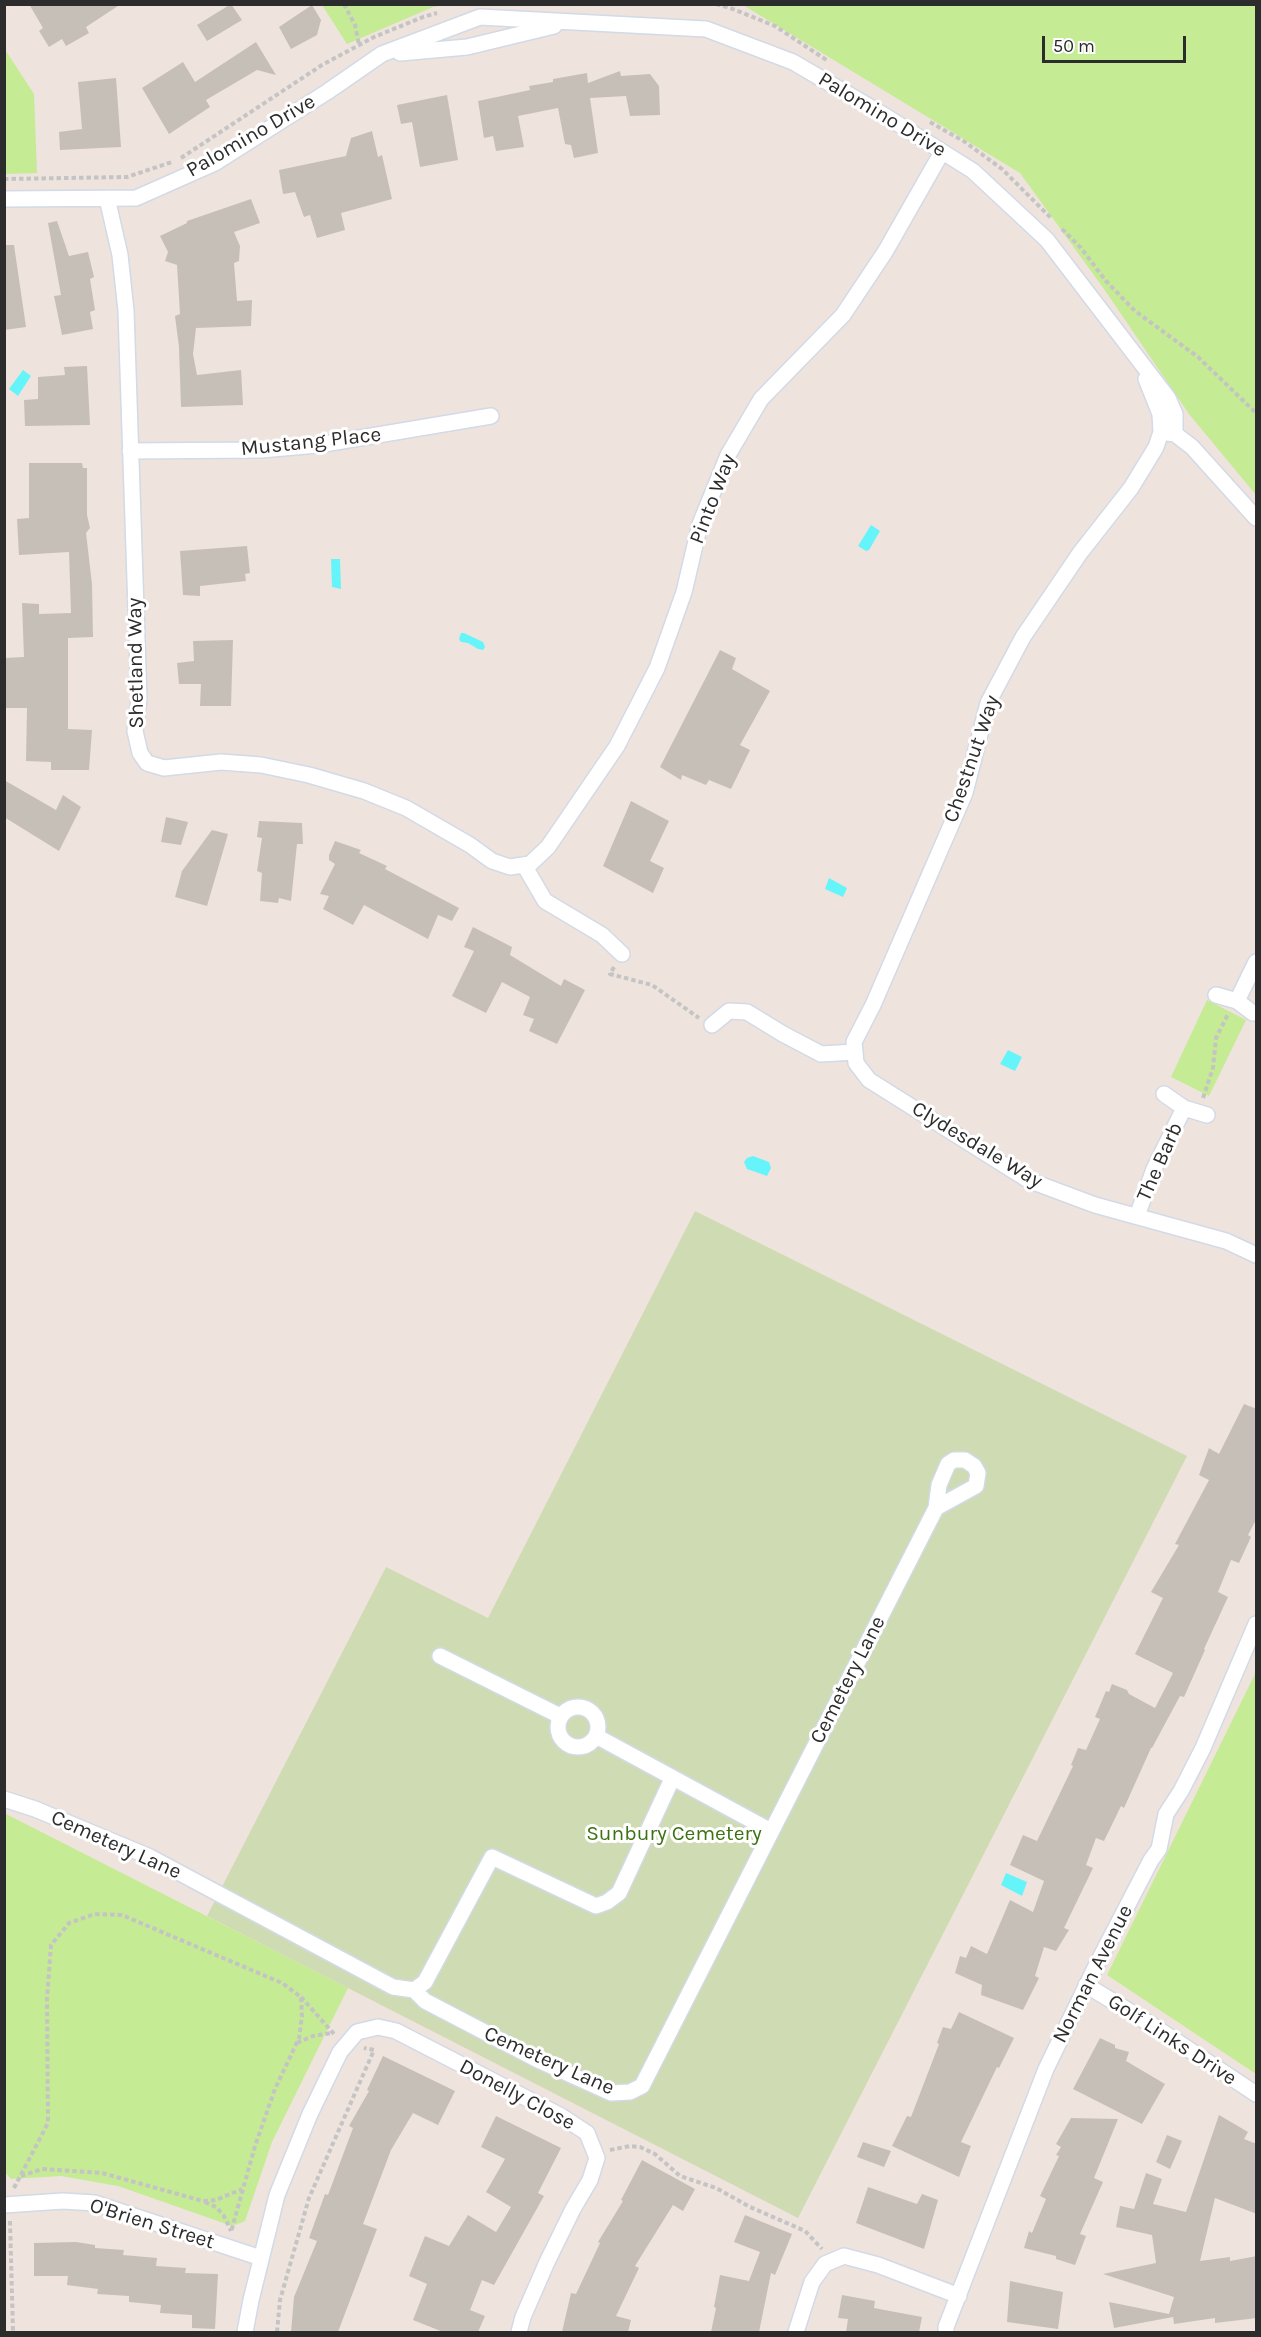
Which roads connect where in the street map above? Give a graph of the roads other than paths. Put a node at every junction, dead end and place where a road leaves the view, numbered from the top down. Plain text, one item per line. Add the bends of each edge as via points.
1 (571, 22) junction
2 (382, 54) junction
3 (942, 152) junction
4 (107, 198) junction
5 (4, 199) edge
6 (491, 416) dead end
7 (1168, 433) junction
8 (130, 451) junction
9 (1257, 518) edge
10 (524, 865) junction
11 (622, 954) road end
12 (1257, 962) edge
13 (1216, 995) dead end
14 (1237, 1001) junction
15 (1253, 1013) dead end
16 (712, 1025) road end
17 (855, 1052) junction
18 (1164, 1094) dead end
19 (1184, 1108) junction
20 (1204, 1109) road end
21 (1137, 1216) junction
22 (1257, 1255) edge
23 (936, 1508) dead end
24 (1257, 1624) edge
25 (440, 1656) dead end
26 (561, 1716) junction
27 (596, 1736) junction
28 (672, 1779) junction
29 (4, 1799) edge
30 (771, 1832) junction
31 (1086, 1985) junction
32 (414, 1990) junction
33 (1257, 2094) edge
34 (7, 2205) edge
35 (261, 2258) junction
36 (959, 2296) junction
37 (245, 2332) edge
38 (519, 2332) edge
39 (796, 2332) edge
40 (946, 2332) edge

1 - 2 street, Palomino Drive via 467,47
1 - 2 street, Palomino Drive via 480,17
1 - 3 street, Palomino Drive via 706,29 793,62
2 - 4 street, Palomino Drive via 214,163 136,198
3 - 7 street, Palomino Drive via 973,171 1047,240 1122,338 1153,392
3 - 10 street, Pinto Way via 885,252 843,315 760,399 728,455 700,524 684,592 652,678 617,746 569,817 548,847
4 - 5 street, Palomino Drive
4 - 8 street, Shetland Way via 120,255 126,311
6 - 8 street, Mustang Place via 318,445 261,450
7 - 9 street via 1192,447
7 - 17 street, Chestnut Way via 1155,462 1080,553 1023,637 988,703 965,793 854,1042
8 - 10 street, Shetland Way via 139,699 135,731 140,753 147,763 164,768 221,762 309,775 406,808 492,861 510,867
10 - 11 street via 545,901 602,935
12 - 14 street
13 - 14 street
14 - 15 street
16 - 17 street via 729,1011 747,1012 821,1054
17 - 21 street, Clydesdale Way via 856,1063 869,1080 1028,1180
18 - 19 street, The Barb
19 - 20 street, The Barb
19 - 21 street, The Barb via 1154,1169
21 - 22 street, Clydesdale Way via 1226,1241
23 - 30 street, Cemetery Lane
24 - 31 street, Norman Avenue via 1203,1748 1166,1814 1159,1849
25 - 26 street
26 - 27 street via 571,1707 585,1707 595,1716
26 - 27 street via 558,1730 565,1743 579,1748
27 - 28 street
28 - 30 street
28 - 32 street via 619,1893 596,1906 492,1857 425,1982
29 - 32 street, Cemetery Lane via 150,1857 393,1987
30 - 32 street, Cemetery Lane via 642,2086 630,2092 611,2093 540,2061 425,2001
31 - 33 street, Golf Links Drive
31 - 36 street, Norman Avenue via 1046,2069
34 - 35 street, O'Brien Street via 95,2203
35 - 37 street
35 - 38 street, Donelly Close via 278,2195 340,2052 357,2032 378,2027 396,2031 587,2133 597,2158 590,2180 547,2262
36 - 39 street via 844,2256 825,2264 812,2282
36 - 40 street, Norman Avenue

